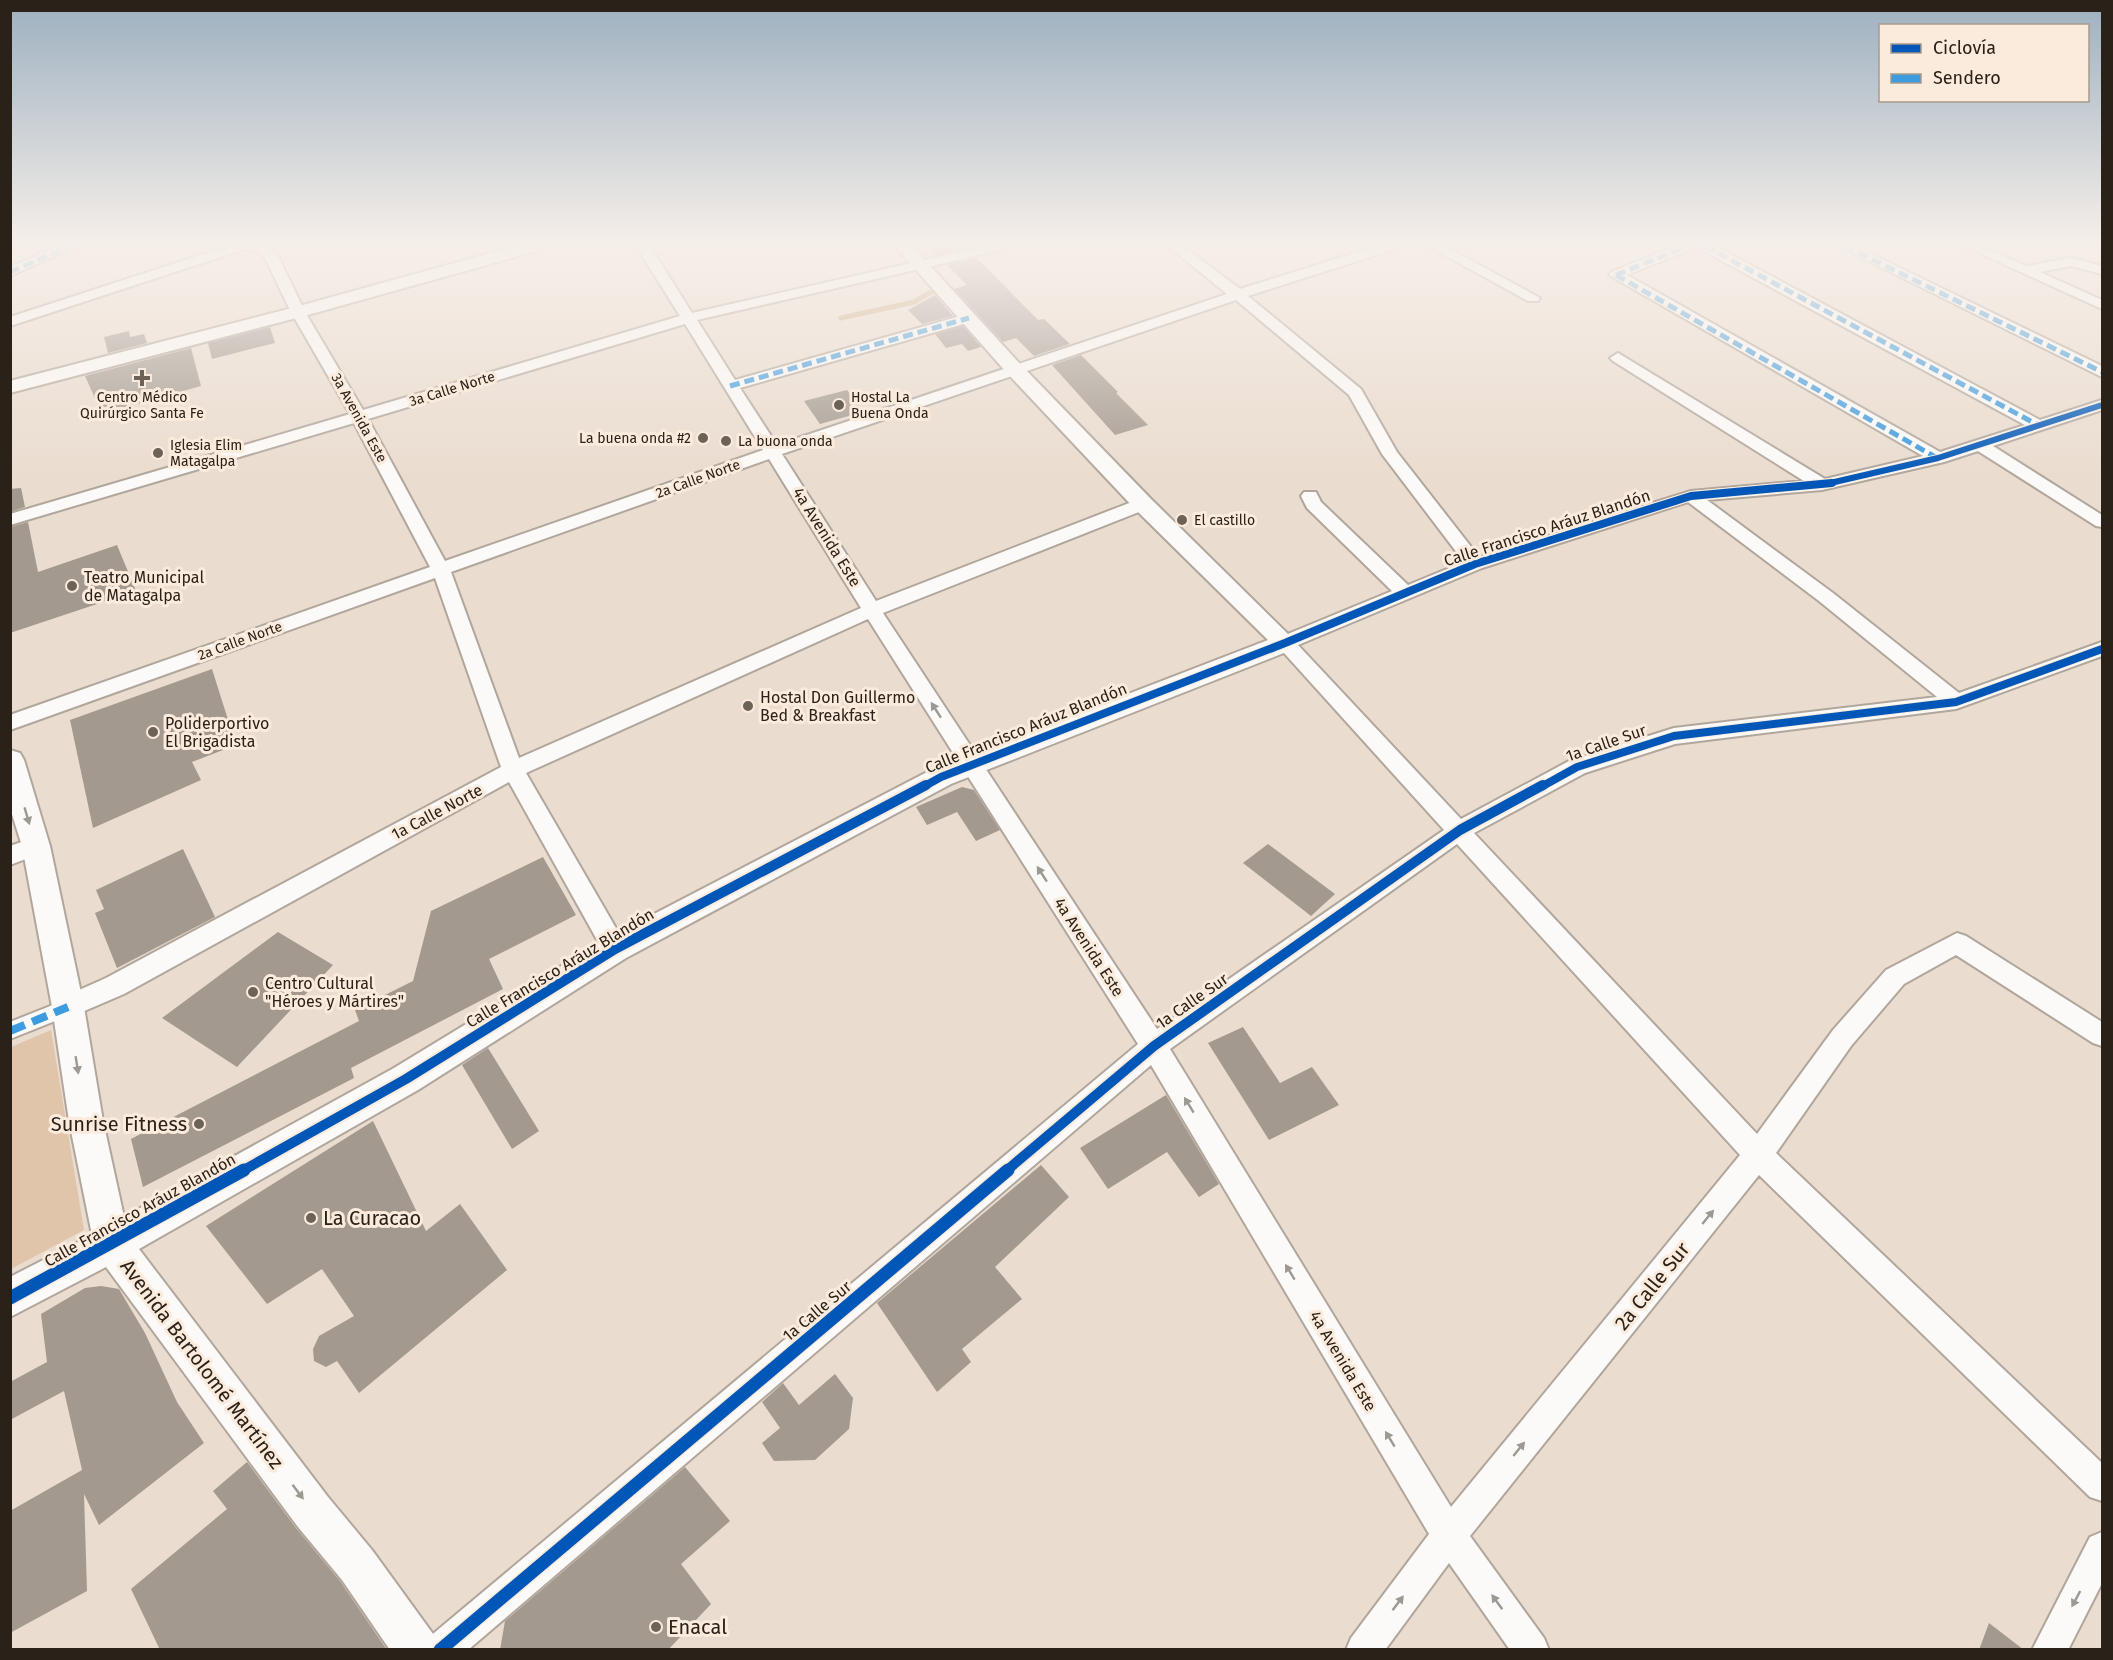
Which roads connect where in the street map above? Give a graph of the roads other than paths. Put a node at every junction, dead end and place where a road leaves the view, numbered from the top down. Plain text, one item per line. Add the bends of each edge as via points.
1 (254, 323) edge
2 (305, 323) edge
3 (671, 323) edge
4 (692, 323) edge
5 (950, 323) edge
6 (974, 323) edge
7 (1149, 323) edge
8 (1272, 323) edge
9 (1701, 323) edge
10 (1849, 323) edge
11 (2004, 323) edge
12 (1618, 358) dead end
13 (1014, 369) junction
14 (2103, 372) edge
15 (730, 386) junction
16 (10, 387) edge
17 (2100, 408) edge
18 (359, 416) junction
19 (2038, 425) junction
20 (1979, 444) junction
21 (774, 452) junction
22 (1938, 458) junction
23 (1822, 485) junction
24 (1310, 496) dead end
25 (1691, 496) junction
26 (1143, 504) junction
27 (10, 520) edge
28 (2103, 522) edge
29 (1475, 564) junction
30 (441, 570) junction
31 (1406, 594) junction
32 (872, 610) junction
33 (1285, 643) junction
34 (2103, 649) edge
35 (1956, 702) junction
36 (10, 723) edge
37 (10, 760) edge
38 (970, 764) junction
39 (513, 770) junction
40 (1460, 830) junction
41 (23, 851) edge
42 (615, 949) junction
43 (68, 1007) junction
44 (10, 1031) edge
45 (2103, 1035) edge
46 (1154, 1046) junction
47 (1758, 1155) junction
48 (112, 1244) junction
49 (10, 1298) edge
50 (2103, 1485) edge
51 (1449, 1535) junction
52 (2103, 1549) edge
53 (417, 1650) edge
54 (440, 1650) edge
55 (1363, 1650) edge
56 (1532, 1650) edge
57 (2049, 1650) edge

1 - 16 street
2 - 18 street, 3a Avenida Este
3 - 18 street, 3a Calle Norte
4 - 15 street, 4a Avenida Este
5 - 15 street
6 - 13 street
7 - 13 street, 2a Calle Norte
8 - 29 street via 1355,392 1390,454
9 - 22 street
10 - 19 street
11 - 14 street
12 - 23 street
13 - 21 street, 2a Calle Norte
13 - 26 street
15 - 21 street, 4a Avenida Este
17 - 19 street, Calle Francisco Aráuz Blandón
18 - 27 street, 3a Calle Norte
18 - 30 street, 3a Avenida Este
19 - 20 street, Calle Francisco Aráuz Blandón
20 - 22 street, Calle Francisco Aráuz Blandón
20 - 28 street
21 - 30 street, 2a Calle Norte
21 - 32 street, 4a Avenida Este
22 - 23 street, Calle Francisco Aráuz Blandón
23 - 25 street, Calle Francisco Aráuz Blandón
24 - 31 street via 1313,504
25 - 29 street, Calle Francisco Aráuz Blandón
25 - 35 street via 1826,597
26 - 32 street, 1a Calle Norte
26 - 33 street
29 - 31 street, Calle Francisco Aráuz Blandón
30 - 36 street, 2a Calle Norte
30 - 39 street, 3a Avenida Este
31 - 33 street, Calle Francisco Aráuz Blandón
38 -> 32 street, 4a Avenida Este
32 - 39 street, 1a Calle Norte
33 - 38 street, Calle Francisco Aráuz Blandón
33 - 40 street
34 - 35 street, 1a Calle Sur
35 - 40 street, 1a Calle Sur via 1674,736 1577,767
37 -> 41 street, Avenida Bartolomé Martínez
38 - 42 street, Calle Francisco Aráuz Blandón
46 -> 38 street, 4a Avenida Este
39 - 42 street, 3a Avenida Este
39 - 43 street, 1a Calle Norte via 126,980
40 - 46 street, 1a Calle Sur
40 - 47 street
41 - 43 street, Avenida Bartolomé Martínez
42 - 48 street, Calle Francisco Aráuz Blandón via 406,1079
43 - 44 street, 1a Calle Norte
43 -> 48 street, Avenida Bartolomé Martínez
45 - 47 street, 2a Calle Sur via 1957,943 1896,976 1842,1038
51 -> 46 street, 4a Avenida Este
46 - 54 street, 1a Calle Sur
47 - 50 street
51 -> 47 street, 2a Calle Sur
48 - 49 street, Calle Francisco Aráuz Blandón
48 -> 53 street, Avenida Bartolomé Martínez via 357,1565
55 -> 51 street, 2a Calle Sur
56 -> 51 street, 4a Avenida Este
52 -> 57 street

